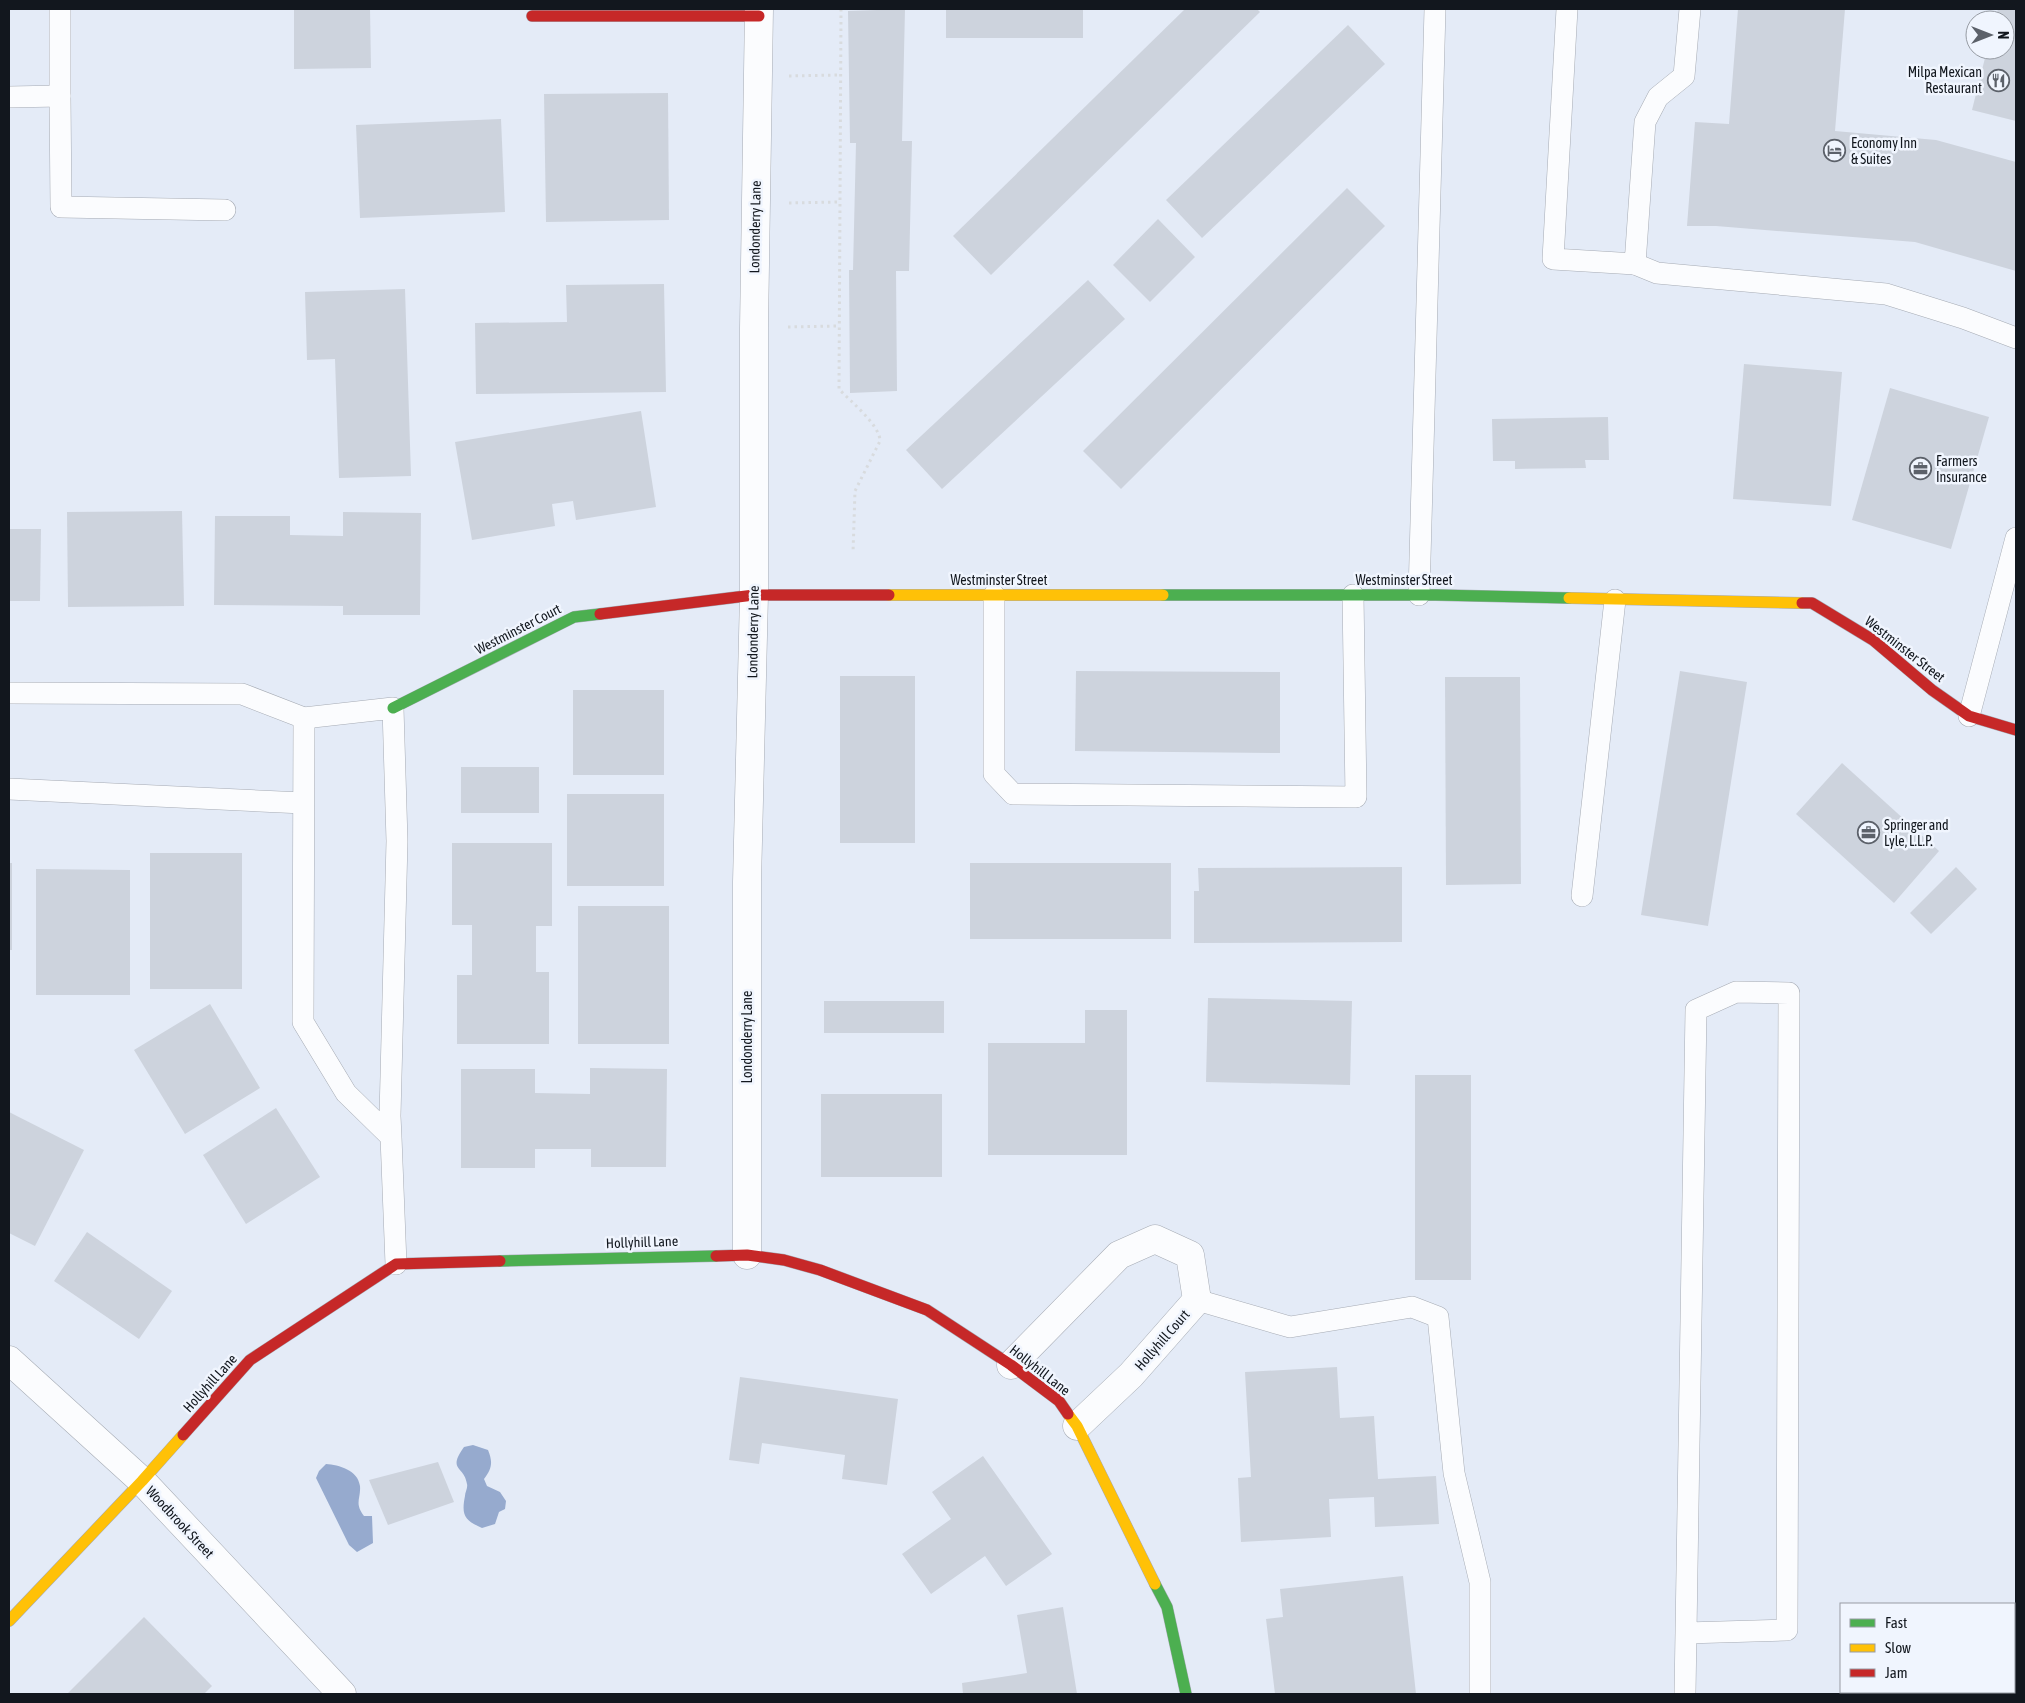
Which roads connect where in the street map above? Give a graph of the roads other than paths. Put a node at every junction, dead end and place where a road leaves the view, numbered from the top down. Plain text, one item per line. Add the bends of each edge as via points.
1 (60, 9) edge
2 (1435, 9) edge
3 (1567, 9) edge
4 (1690, 9) edge
5 (759, 12) edge
6 (532, 16) dead end
7 (60, 96) junction
8 (9, 97) edge
9 (226, 210) dead end
10 (1635, 264) junction
11 (2016, 338) edge
12 (2016, 538) edge
13 (754, 595) junction
14 (994, 595) junction
15 (1353, 595) junction
16 (1419, 595) junction
17 (1615, 600) junction
18 (9, 693) edge
19 (393, 708) junction
20 (1969, 716) junction
21 (304, 718) junction
22 (2016, 730) edge
23 (9, 789) edge
24 (303, 803) junction
25 (1582, 896) dead end
26 (391, 1137) junction
27 (747, 1255) junction
28 (396, 1264) junction
29 (1197, 1300) junction
30 (9, 1360) edge
31 (1011, 1365) junction
32 (1077, 1426) junction
33 (142, 1481) junction
34 (9, 1621) edge
35 (1686, 1633) junction
36 (342, 1694) edge
37 (1186, 1694) edge
38 (1480, 1694) edge
39 (1684, 1694) edge

1 - 7 lane
2 - 16 lane
3 - 10 lane via 1553,259
4 - 10 lane via 1684,76 1658,97 1645,122
5 - 6 street
5 - 13 street, Londonderry Lane
7 - 8 lane
7 - 9 lane via 61,207
10 - 11 lane via 1657,273 1886,294
12 - 20 lane
13 - 14 street, Westminster Street
13 - 19 street, Westminster Court via 574,617
13 - 27 street, Londonderry Lane via 747,882
14 - 15 street, Westminster Street
14 - 15 lane via 994,774 1013,794 1356,797
15 - 16 street, Westminster Street
16 - 17 street, Westminster Street
17 - 20 street, Westminster Street via 1812,603 1873,640 1932,690
17 - 25 lane
18 - 21 lane via 242,694
19 - 21 lane
19 - 26 lane via 397,841
20 - 22 street, Westminster Street
21 - 24 lane
23 - 24 lane
24 - 26 lane via 303,1022 346,1093
26 - 28 lane
27 - 28 street, Hollyhill Lane
27 - 31 street, Hollyhill Lane via 784,1260 820,1270 927,1310
28 - 33 street, Hollyhill Lane via 250,1360
29 - 31 street, Hollyhill Court via 1190,1255 1155,1240 1119,1255
29 - 32 street, Hollyhill Court via 1131,1375
29 - 38 lane via 1290,1327 1412,1307 1438,1317 1454,1473 1480,1582
30 - 33 street, Woodbrook Street
31 - 32 street, Hollyhill Lane via 1059,1401
32 - 37 street, Hollyhill Lane via 1167,1607
33 - 34 street, Hollyhill Lane
33 - 36 street, Woodbrook Street
35 - 35 lane via 1696,1010 1736,992 1789,993 1787,1630
35 - 39 lane

